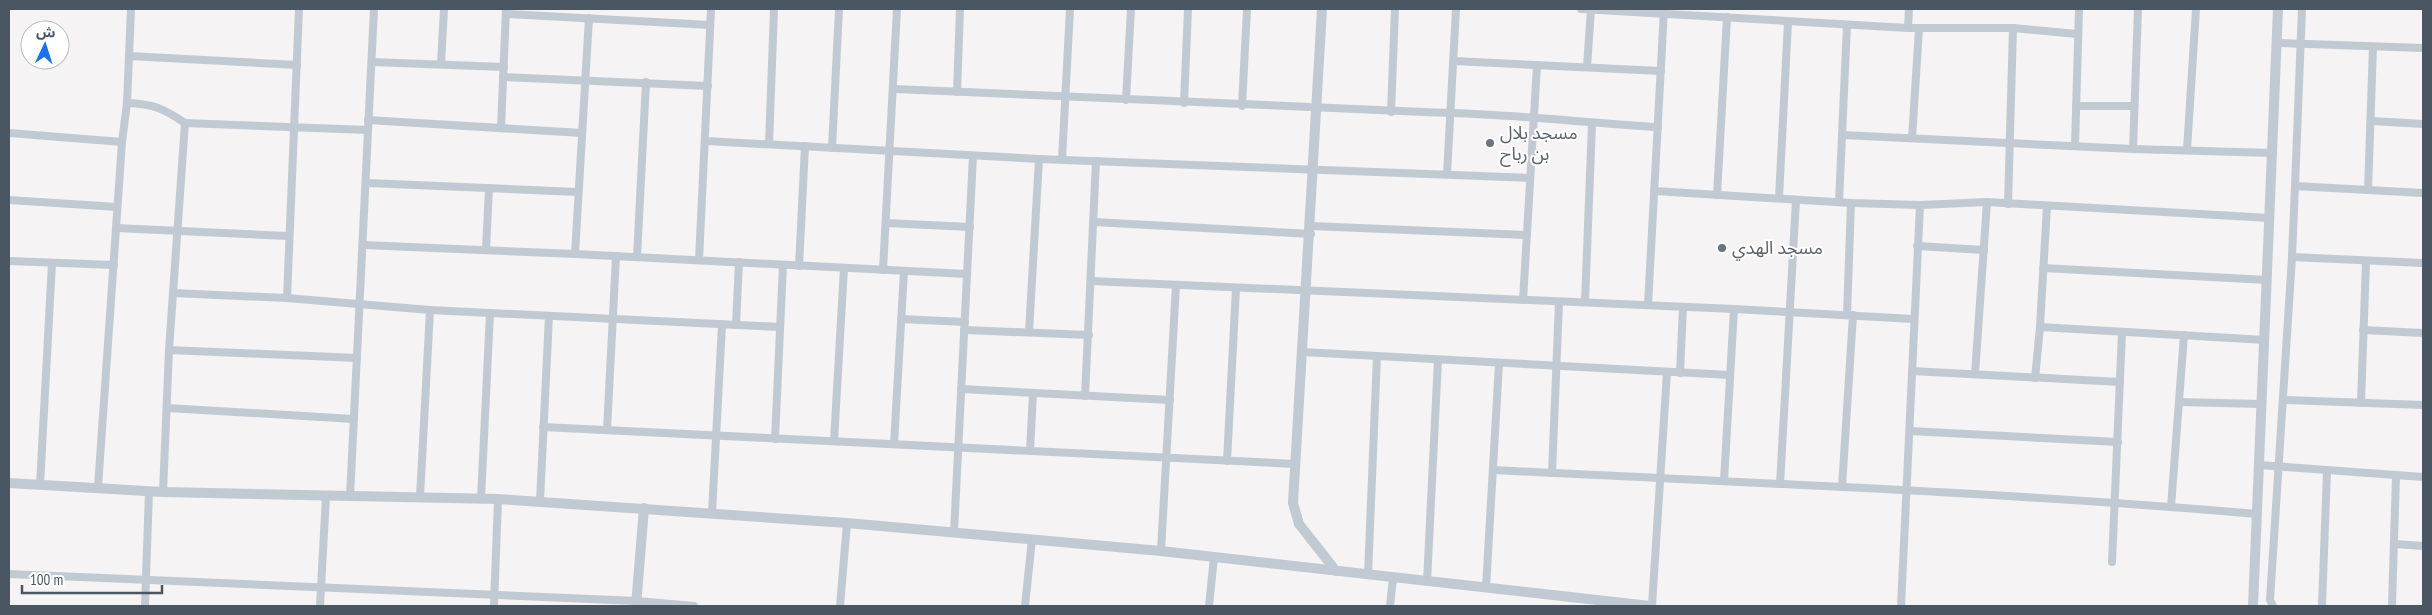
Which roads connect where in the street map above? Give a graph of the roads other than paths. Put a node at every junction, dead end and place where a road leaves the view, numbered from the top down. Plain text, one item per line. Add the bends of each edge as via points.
1 (131, 9) edge
2 (299, 9) edge
3 (374, 9) edge
4 (444, 9) edge
5 (711, 9) edge
6 (774, 9) edge
7 (840, 9) edge
8 (897, 9) edge
9 (960, 9) edge
10 (1070, 9) edge
11 (1131, 9) edge
12 (1188, 9) edge
13 (1247, 9) edge
14 (1322, 9) edge
15 (1396, 9) edge
16 (1456, 9) edge
17 (1580, 9) edge
18 (1591, 9) edge
19 (1908, 9) edge
20 (2079, 9) edge
21 (2138, 9) edge
22 (2196, 9) edge
23 (2278, 9) edge
24 (2302, 9) edge
25 (1664, 11) edge
26 (506, 12) edge
27 (1727, 17) junction
28 (588, 18) junction
29 (1788, 22) junction
30 (1847, 24) junction
31 (710, 25) junction
32 (1908, 28) junction
33 (1919, 28) junction
34 (2012, 28) junction
35 (2077, 34) junction
36 (2278, 43) junction
37 (2301, 44) junction
38 (2373, 47) junction
39 (2423, 48) edge
40 (129, 56) junction
41 (1454, 61) junction
42 (372, 62) junction
43 (441, 64) junction
44 (298, 65) junction
45 (1536, 65) junction
46 (504, 67) junction
47 (1587, 67) junction
48 (1661, 72) junction
49 (503, 77) junction
50 (585, 79) junction
51 (646, 82) junction
52 (708, 86) junction
53 (894, 89) junction
54 (958, 92) junction
55 (1064, 97) junction
56 (1126, 100) junction
57 (127, 103) junction
58 (1184, 103) junction
59 (1242, 106) junction
60 (2076, 106) junction
61 (2134, 106) junction
62 (1317, 107) junction
63 (1391, 112) junction
64 (1450, 113) junction
65 (1534, 117) junction
66 (368, 120) junction
67 (2372, 121) junction
68 (185, 123) junction
69 (1592, 124) junction
70 (2423, 124) edge
71 (1658, 127) junction
72 (295, 128) junction
73 (501, 128) junction
74 (368, 130) junction
75 (9, 133) edge
76 (582, 133) junction
77 (1842, 135) junction
78 (1912, 138) junction
79 (706, 141) junction
80 (122, 142) junction
81 (2010, 142) junction
82 (769, 144) junction
83 (805, 146) junction
84 (2075, 146) junction
85 (832, 148) junction
86 (2133, 149) junction
87 (2187, 150) junction
88 (890, 152) junction
89 (2273, 153) junction
90 (973, 156) junction
91 (1038, 159) junction
92 (1062, 160) junction
93 (1096, 161) junction
94 (1314, 169) junction
95 (1447, 174) junction
96 (1530, 178) junction
97 (367, 183) junction
98 (2295, 186) junction
99 (489, 188) junction
100 (2368, 190) junction
101 (1654, 191) junction
102 (578, 192) junction
103 (2423, 193) edge
104 (1717, 194) junction
105 (1779, 198) junction
106 (9, 200) edge
107 (1796, 200) junction
108 (1839, 202) junction
109 (1987, 202) junction
110 (1851, 203) junction
111 (2008, 204) junction
112 (1920, 205) junction
113 (2047, 206) junction
114 (117, 207) junction
115 (2270, 218) junction
116 (1094, 222) junction
117 (886, 223) junction
118 (970, 227) junction
119 (116, 228) junction
120 (1311, 230) junction
121 (179, 231) junction
122 (1527, 235) junction
123 (288, 236) junction
124 (364, 245) junction
125 (1917, 246) junction
126 (486, 250) junction
127 (1984, 250) junction
128 (576, 254) junction
129 (616, 256) junction
130 (637, 257) junction
131 (2292, 257) junction
132 (699, 260) junction
133 (9, 261) edge
134 (2366, 261) junction
135 (739, 262) junction
136 (52, 263) junction
137 (2423, 263) edge
138 (114, 265) junction
139 (783, 265) junction
140 (799, 266) junction
141 (844, 268) junction
142 (2043, 268) junction
143 (883, 270) junction
144 (904, 271) junction
145 (967, 274) junction
146 (2267, 280) junction
147 (1091, 281) junction
148 (1176, 285) junction
149 (1236, 288) junction
150 (1307, 290) junction
151 (173, 292) junction
152 (287, 298) junction
153 (1523, 300) junction
154 (1558, 302) junction
155 (1585, 302) junction
156 (360, 304) junction
157 (1648, 305) junction
158 (1683, 307) junction
159 (1734, 309) junction
160 (430, 310) junction
161 (1791, 312) junction
162 (490, 313) junction
163 (1850, 315) junction
164 (549, 316) junction
165 (612, 318) junction
166 (901, 319) junction
167 (1913, 319) junction
168 (722, 325) junction
169 (736, 325) junction
170 (964, 326) junction
171 (780, 327) junction
172 (2040, 327) junction
173 (2363, 330) junction
174 (1029, 332) junction
175 (2122, 332) junction
176 (2423, 333) edge
177 (1089, 335) junction
178 (2184, 335) junction
179 (2265, 340) junction
180 (169, 350) junction
181 (1303, 352) junction
182 (1377, 356) junction
183 (357, 358) junction
184 (1438, 360) junction
185 (1499, 364) junction
186 (1556, 367) junction
187 (1912, 371) junction
188 (1667, 372) junction
189 (1680, 373) junction
190 (1975, 374) junction
191 (1730, 375) junction
192 (2035, 378) junction
193 (2120, 382) junction
194 (961, 389) junction
195 (1033, 393) junction
196 (1085, 396) junction
197 (1170, 400) junction
198 (2284, 400) junction
199 (2179, 402) junction
200 (2361, 403) junction
201 (2262, 404) junction
202 (2423, 405) edge
203 (168, 408) junction
204 (354, 419) junction
205 (543, 427) junction
206 (607, 430) junction
207 (1910, 431) junction
208 (714, 435) junction
209 (775, 438) junction
210 (834, 442) junction
211 (2118, 442) junction
212 (894, 444) junction
213 (958, 447) junction
214 (1030, 451) junction
215 (1166, 458) junction
216 (1227, 461) junction
217 (1295, 464) junction
218 (2259, 465) junction
219 (2280, 467) junction
220 (1493, 470) junction
221 (2327, 471) junction
222 (1552, 473) junction
223 (2396, 476) junction
224 (2423, 477) edge
225 (1660, 478) junction
226 (1724, 481) junction
227 (9, 483) edge
228 (1780, 484) junction
229 (40, 485) junction
230 (98, 487) junction
231 (1842, 488) junction
232 (150, 491) junction
233 (1906, 491) junction
234 (163, 492) junction
235 (326, 496) junction
236 (350, 497) junction
237 (420, 497) junction
238 (481, 499) junction
239 (498, 499) junction
240 (540, 501) junction
241 (2115, 504) junction
242 (2171, 507) junction
243 (644, 508) junction
244 (712, 513) junction
245 (2257, 514) junction
246 (847, 523) junction
247 (954, 532) junction
248 (1032, 539) junction
249 (2395, 544) junction
250 (2423, 546) edge
251 (1161, 551) junction
252 (1214, 557) junction
253 (2112, 562) dead end
254 (1336, 571) junction
255 (9, 574) edge
256 (1368, 575) junction
257 (1393, 578) junction
258 (146, 580) junction
259 (1427, 582) junction
260 (321, 588) junction
261 (1486, 588) junction
262 (495, 595) junction
263 (1581, 603) edge
264 (637, 604) edge
265 (145, 606) edge
266 (320, 606) edge
267 (494, 606) edge
268 (694, 606) edge
269 (840, 606) edge
270 (1025, 606) edge
271 (1209, 606) edge
272 (1390, 606) edge
273 (1651, 606) edge
274 (1901, 606) edge
275 (2252, 606) edge
276 (2273, 606) edge
277 (2322, 606) edge
278 (2392, 606) edge

1 - 40 street
2 - 44 street
3 - 42 street
4 - 43 street
5 - 31 street
6 - 82 street
7 - 85 street
8 - 53 street
9 - 54 street
10 - 55 street
11 - 56 street
12 - 58 street
13 - 59 street
14 - 62 street
15 - 63 street
16 - 41 street
17 - 18 street
18 - 25 street
18 - 47 street
19 - 32 street
20 - 35 street
21 - 61 street
22 - 87 street
23 - 36 street
24 - 37 street
25 - 27 street
25 - 48 street
26 - 28 street
26 - 46 street
27 - 29 street
27 - 104 street
28 - 31 street
28 - 50 street
29 - 30 street
29 - 105 street
30 - 32 street
30 - 77 street
31 - 52 street
32 - 33 street
33 - 34 street
33 - 78 street
34 - 35 street
34 - 81 street
35 - 60 street
36 - 37 street
36 - 89 street
37 - 38 street
37 - 98 street
38 - 39 street
38 - 67 street
40 - 44 street
40 - 57 street
41 - 45 street
41 - 64 street
42 - 43 street
42 - 66 street
43 - 46 street
44 - 72 street
45 - 47 street
45 - 65 street
46 - 49 street
47 - 48 street
48 - 71 street
49 - 50 street
49 - 73 street
50 - 51 street
50 - 76 street
51 - 52 street
51 - 130 street
52 - 79 street
53 - 54 street
53 - 88 street
54 - 55 street
55 - 56 street
55 - 92 street
56 - 58 street
57 - 68 street via 150,104
57 - 80 street
58 - 59 street
59 - 62 street
60 - 61 street
60 - 84 street
61 - 86 street
62 - 63 street
62 - 94 street
63 - 64 street
64 - 65 street
64 - 95 street
65 - 69 street
65 - 96 street
66 - 73 street
66 - 74 street
67 - 70 street
67 - 100 street
68 - 72 street
68 - 121 street
69 - 71 street
69 - 155 street
71 - 101 street
72 - 74 street
72 - 123 street
73 - 76 street
74 - 97 street
75 - 80 street
76 - 102 street
77 - 78 street
77 - 108 street
78 - 81 street
79 - 82 street
79 - 132 street
80 - 114 street
81 - 84 street
81 - 111 street
82 - 83 street
83 - 85 street
83 - 140 street
84 - 86 street
85 - 88 street
86 - 87 street
87 - 89 street
88 - 90 street
88 - 117 street
89 - 115 street
90 - 91 street
90 - 118 street
91 - 92 street
91 - 174 street
92 - 93 street
93 - 94 street
93 - 116 street
94 - 95 street
94 - 120 street
95 - 96 street
96 - 122 street
97 - 99 street
97 - 124 street
98 - 100 street
98 - 131 street
99 - 102 street
99 - 126 street
100 - 103 street
101 - 104 street
101 - 157 street
102 - 128 street
104 - 105 street
105 - 107 street
106 - 114 street
107 - 108 street
107 - 161 street
108 - 110 street
109 - 111 street
109 - 112 street
109 - 127 street
110 - 112 street
110 - 163 street
111 - 113 street
112 - 125 street
113 - 115 street
113 - 142 street
114 - 119 street
115 - 146 street
116 - 120 street
116 - 147 street
117 - 118 street
117 - 143 street
118 - 145 street
119 - 121 street
119 - 138 street
120 - 122 street
120 - 150 street
121 - 123 street
121 - 151 street
122 - 153 street
123 - 152 street
124 - 126 street
124 - 156 street
125 - 127 street
125 - 167 street
126 - 128 street
127 - 190 street
128 - 129 street
129 - 130 street
129 - 165 street
130 - 132 street
131 - 134 street
131 - 198 street
132 - 135 street
133 - 136 street
134 - 137 street
134 - 173 street
135 - 139 street
135 - 169 street
136 - 138 street
136 - 229 street
138 - 230 street
139 - 140 street
139 - 171 street
140 - 141 street
141 - 143 street
141 - 210 street
142 - 146 street
142 - 172 street
143 - 144 street
144 - 145 street
144 - 166 street
145 - 170 street
146 - 179 street
147 - 148 street
147 - 177 street
148 - 149 street
148 - 197 street
149 - 150 street
149 - 216 street
150 - 153 street
150 - 181 street
151 - 152 street
151 - 180 street
152 - 156 street
153 - 154 street
154 - 155 street
154 - 186 street
155 - 157 street
156 - 160 street
156 - 183 street
157 - 158 street
158 - 159 street
158 - 189 street
159 - 161 street
159 - 191 street
160 - 162 street
160 - 237 street
161 - 163 street
161 - 228 street
162 - 164 street
162 - 238 street
163 - 167 street
163 - 231 street
164 - 165 street
164 - 205 street
165 - 168 street
165 - 206 street
166 - 170 street
166 - 212 street
167 - 187 street
168 - 169 street
168 - 208 street
169 - 171 street
170 - 174 street
170 - 194 street
171 - 209 street
172 - 175 street
172 - 192 street
173 - 176 street
173 - 200 street
174 - 177 street
175 - 178 street
175 - 193 street
177 - 196 street
178 - 179 street
178 - 199 street
179 - 201 street
180 - 183 street
180 - 203 street
181 - 182 street
181 - 217 street
182 - 184 street
182 - 256 street
183 - 204 street
184 - 185 street
184 - 259 street
185 - 186 street
185 - 220 street
186 - 188 street
186 - 222 street
187 - 190 street
187 - 207 street
188 - 189 street
188 - 225 street
189 - 191 street
190 - 192 street
191 - 226 street
192 - 193 street
193 - 211 street
194 - 195 street
194 - 213 street
195 - 196 street
195 - 214 street
196 - 197 street
197 - 215 street
198 - 200 street
198 - 219 street
199 - 201 street
199 - 242 street
200 - 202 street
201 - 218 street
203 - 204 street
203 - 234 street
204 - 236 street
205 - 206 street
205 - 240 street
206 - 208 street
207 - 211 street
207 - 233 street
208 - 209 street
208 - 244 street
209 - 210 street
210 - 212 street
211 - 241 street
212 - 213 street
213 - 214 street
213 - 247 street
214 - 215 street
215 - 216 street
215 - 251 street
216 - 217 street
217 - 254 street via 1294,513
218 - 219 street
218 - 245 street
219 - 221 street
219 - 276 street via 2270,600
220 - 222 street
220 - 261 street
221 - 223 street
221 - 277 street
222 - 225 street
223 - 224 street
223 - 249 street
225 - 226 street
225 - 273 street
226 - 228 street
227 - 229 street
228 - 231 street
229 - 230 street
230 - 232 street
231 - 233 street
232 - 234 street
232 - 258 street
233 - 241 street
233 - 274 street
234 - 235 street
235 - 236 street
235 - 260 street
236 - 237 street
237 - 238 street
238 - 239 street
239 - 240 street
239 - 262 street
240 - 243 street
241 - 242 street
241 - 253 street
242 - 245 street
243 - 244 street
243 - 264 street
244 - 246 street
245 - 275 street
246 - 247 street
246 - 269 street
247 - 248 street
248 - 251 street
248 - 270 street
249 - 250 street
249 - 278 street
251 - 252 street
252 - 254 street
252 - 271 street
254 - 256 street
255 - 258 street
256 - 257 street
257 - 259 street
257 - 272 street
258 - 260 street
258 - 265 street
259 - 261 street
260 - 262 street
260 - 266 street
261 - 263 street
262 - 264 street
262 - 267 street
263 - 273 street
264 - 268 street

